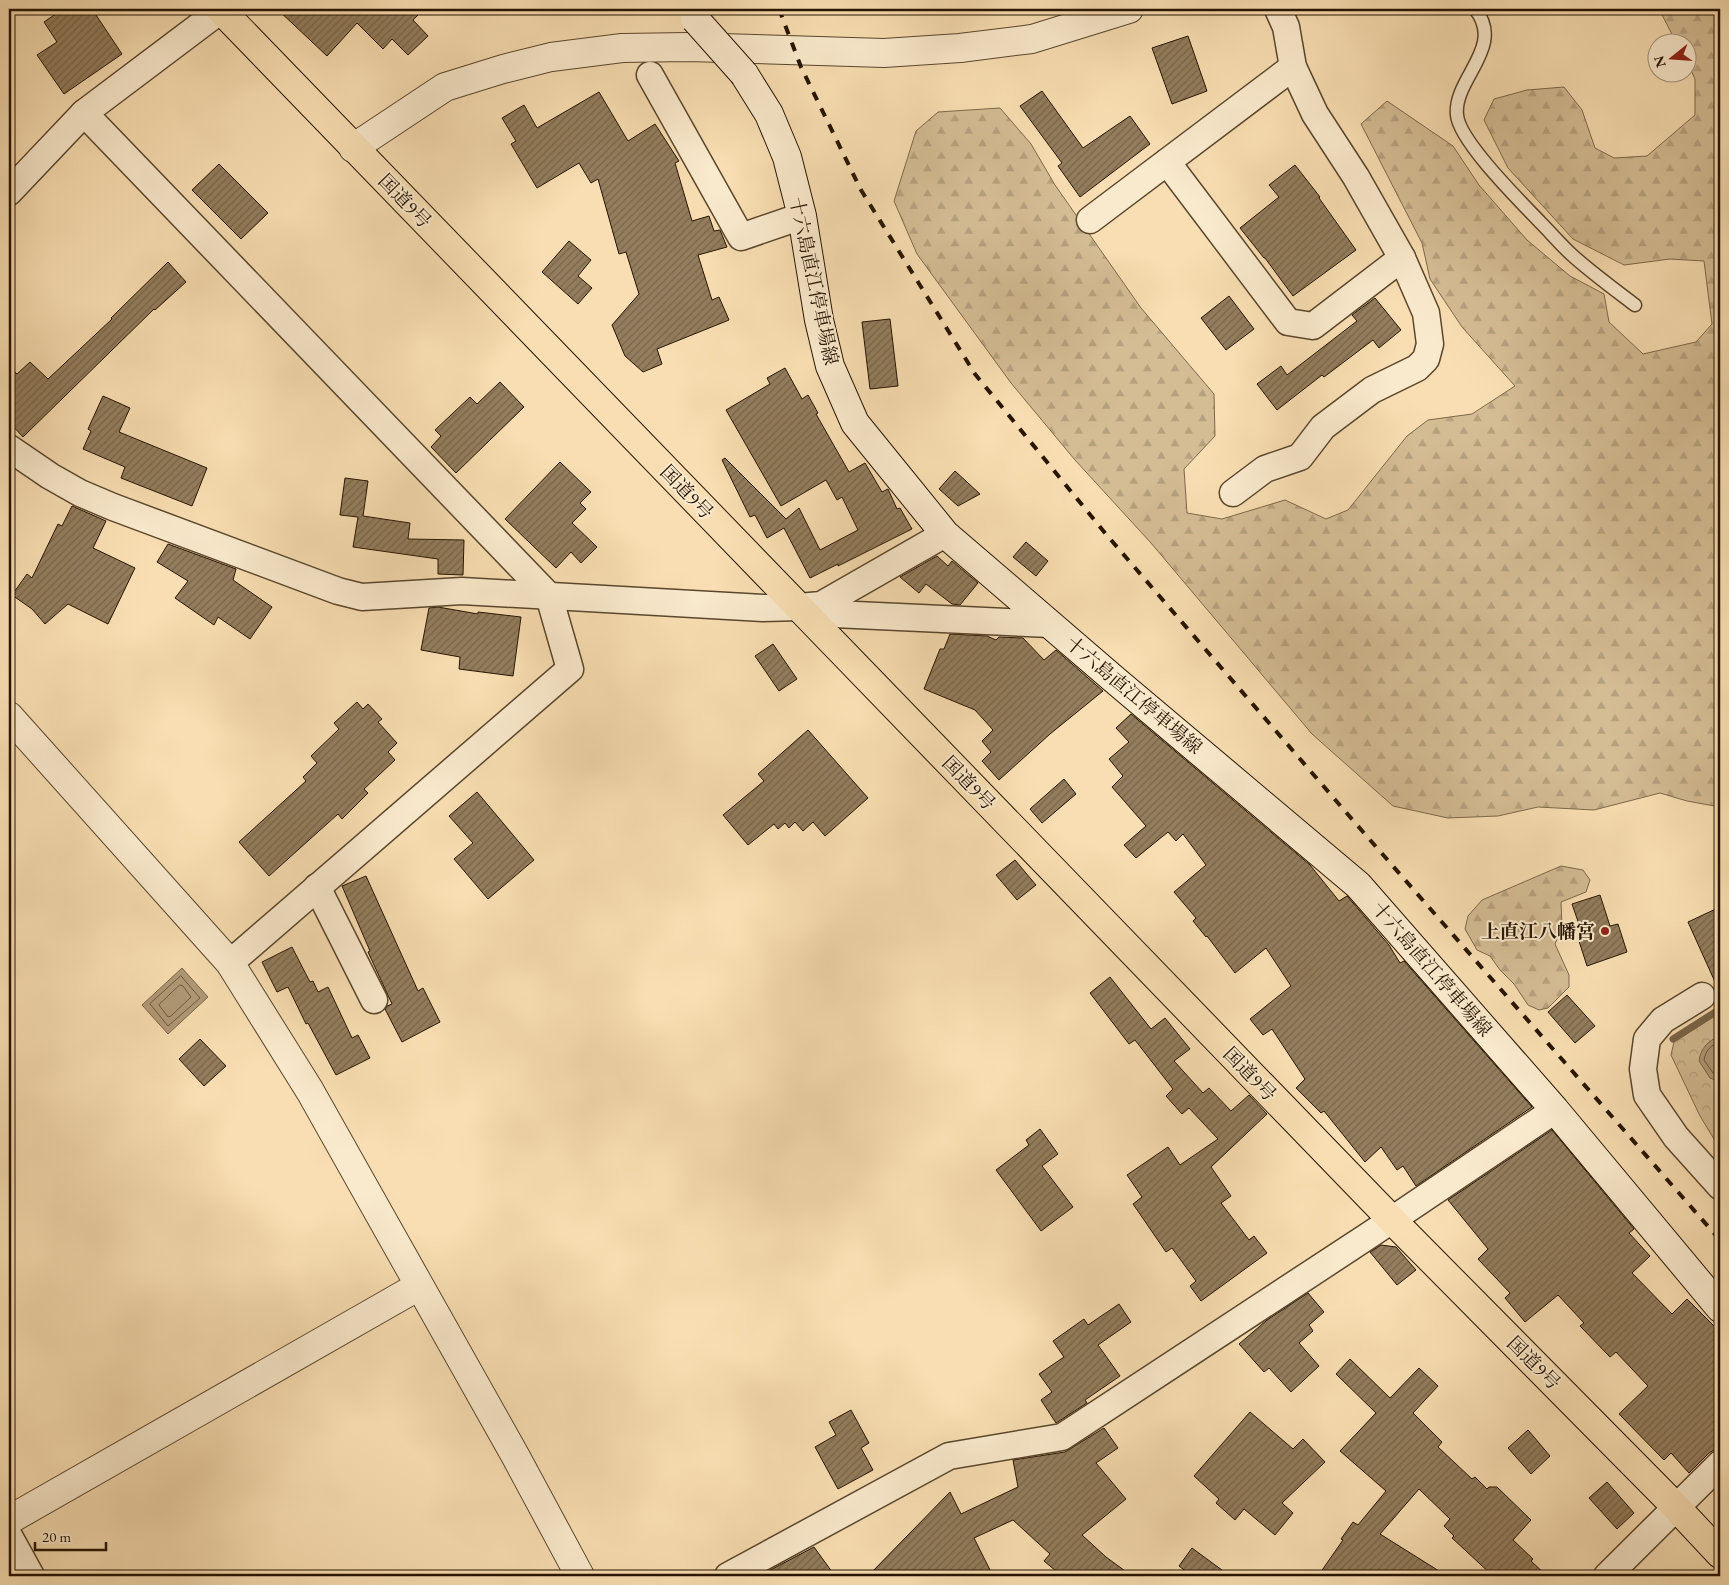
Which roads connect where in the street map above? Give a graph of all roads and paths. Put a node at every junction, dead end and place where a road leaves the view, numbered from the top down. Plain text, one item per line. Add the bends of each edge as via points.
1 (221, 9) edge
2 (1129, 9) edge
3 (1278, 9) edge
4 (1475, 9) edge
5 (689, 14) edge
6 (1293, 67) junction
7 (650, 75) dead end
8 (84, 113) junction
9 (353, 148) junction
10 (1167, 162) junction
11 (9, 192) edge
12 (802, 216) junction
13 (1090, 220) dead end
14 (1402, 258) junction
15 (1635, 305) dead end
16 (9, 448) edge
17 (1233, 493) dead end
18 (945, 534) junction
19 (549, 596) junction
20 (810, 606) junction
21 (1050, 624) junction
22 (9, 716) edge
23 (318, 887) junction
24 (230, 963) junction
25 (1702, 996) dead end
26 (374, 1000) dead end
27 (1556, 1110) junction
28 (1701, 1152) dead end
29 (1720, 1180) edge
30 (1720, 1186) edge
31 (1392, 1220) junction
32 (419, 1286) junction
33 (1720, 1308) edge
34 (1720, 1464) edge
35 (1676, 1507) junction
36 (9, 1520) edge
37 (9, 1536) edge
38 (1720, 1554) edge
39 (31, 1576) edge
40 (580, 1576) edge
41 (728, 1576) edge
42 (1607, 1576) edge

1 - 8 street
1 - 9 highway, 国道9号
2 - 9 street via 1032,39 960,48 884,53 622,48 551,57 445,87
3 - 6 street via 1286,27
4 - 15 lane via 1486,32 1479,60 1460,92 1457,115 1463,132 1496,176 1571,254
5 - 12 street, 十六島直江停車場線, bridge via 744,74 769,114 787,157
6 - 10 street
6 - 14 street via 1315,114 1356,177
7 - 12 street via 742,237
8 - 11 street
8 - 19 street
9 - 20 highway, 国道9号
10 - 13 street
10 - 14 street via 1288,322 1313,326
12 - 18 street, 十六島直江停車場線 via 830,366 855,423
14 - 17 street via 1426,313 1430,344 1426,358 1417,368 1372,390 1323,427 1300,457 1265,469
16 - 19 street via 80,493 338,591 362,597 462,591
18 - 20 street
18 - 21 street, 十六島直江停車場線
19 - 20 street via 763,608
19 - 23 street via 570,669
20 - 21 street via 834,614
20 - 31 highway, 国道9号
21 - 27 street, 十六島直江停車場線 via 1358,885
22 - 24 street
23 - 24 street
23 - 26 street
24 - 32 street via 310,1091
25 - 30 street via 1663,1020 1647,1039 1643,1069 1647,1095 1676,1137
27 - 31 street
27 - 33 street, 十六島直江停車場線
28 - 29 street
31 - 35 highway, 国道9号
31 - 41 street via 1062,1437 949,1456
32 - 36 street
32 - 40 street
34 - 35 street
35 - 38 highway, 国道9号
35 - 42 street
37 - 39 street

